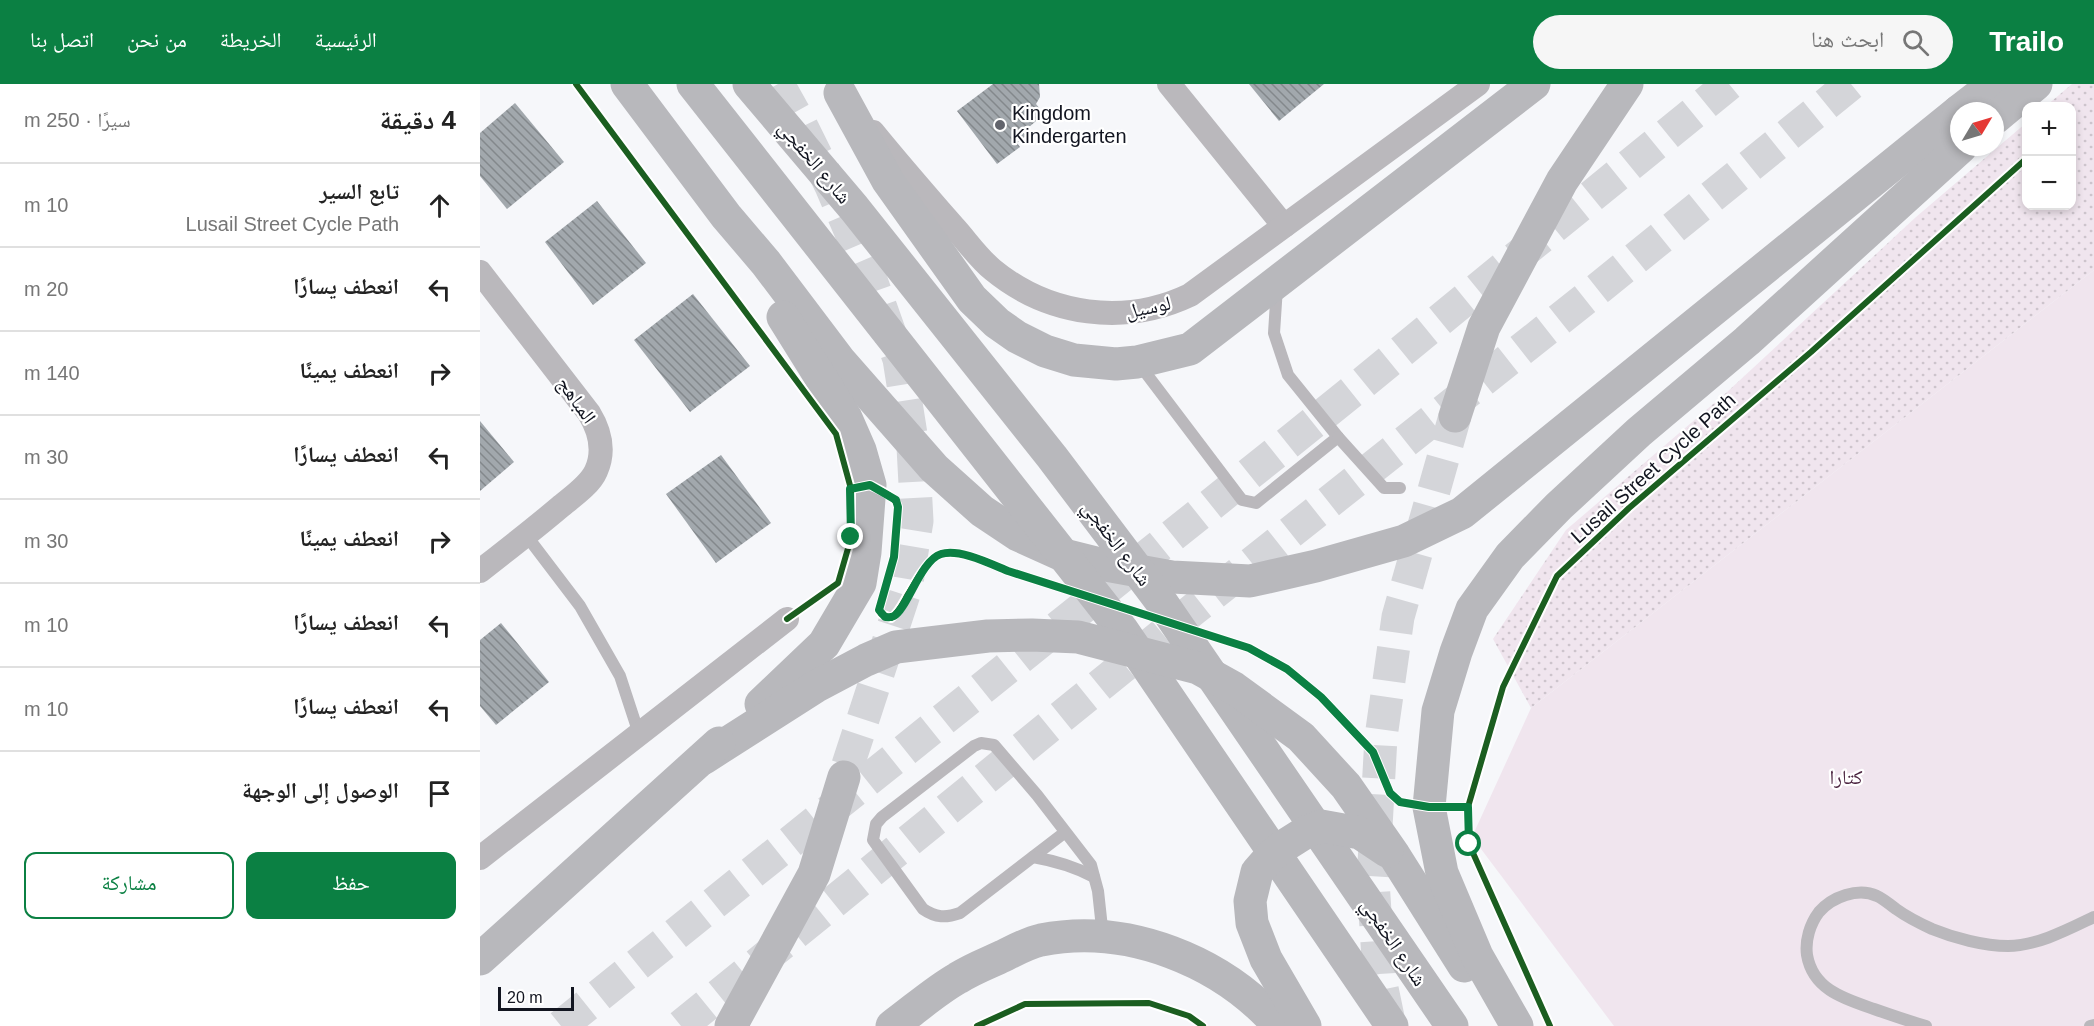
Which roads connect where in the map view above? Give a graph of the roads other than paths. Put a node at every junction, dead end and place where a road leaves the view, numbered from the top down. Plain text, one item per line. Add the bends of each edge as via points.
1 (627, 84) edge
2 (693, 84) edge
3 (749, 84) edge
4 (1169, 84) edge
5 (1478, 84) edge
6 (1534, 84) edge
7 (1627, 84) edge
8 (1994, 84) edge
9 (2036, 84) edge
10 (837, 88) edge
11 (1971, 102) edge
12 (2004, 111) edge
13 (1950, 118) edge
14 (1951, 156) edge
15 (726, 216) junction
16 (1284, 226) junction
17 (480, 272) edge
18 (1277, 283) junction
19 (1137, 362) junction
20 (1455, 416) tunnel mouth
21 (1338, 437) junction
22 (1400, 488) dead end
23 (526, 535) junction
24 (480, 571) edge
25 (787, 619) dead end
26 (639, 734) junction
27 (704, 758) junction
28 (844, 777) tunnel mouth
29 (1064, 833) junction
30 (1394, 855) junction
31 (1033, 857) junction
32 (480, 858) edge
33 (1094, 877) junction
34 (2094, 917) edge
35 (1103, 938) junction
36 (480, 958) edge
37 (731, 1026) edge
38 (892, 1026) edge
39 (1279, 1026) edge
40 (1305, 1026) edge
41 (1392, 1026) edge
42 (1452, 1026) edge
43 (1502, 1026) edge
44 (1517, 1026) edge
45 (1926, 1026) edge

1 - 15 highway
2 - 41 highway via 1123,631
3 - 42 highway, شارع الخفجي via 854,208 1160,600
4 - 16 street
5 - 16 street, لوسيل
6 - 18 highway
7 - 20 highway via 1562,181 1484,327
8 - 11 highway
9 - 12 highway
10 - 16 street, لوسيل via 992,269 1020,289 1055,305 1087,313 1116,314 1174,303
10 - 19 highway via 888,181 972,299 997,323 1045,351 1074,360
13 - 15 highway via 1462,513 1404,541 1250,581 1172,577 1060,554 1018,535 982,511 934,468 840,361 766,262
14 - 44 highway via 1559,506 1510,556 1472,609 1438,711 1429,807 1442,873 1477,957
15 - 27 highway via 753,271 846,418 870,485 860,583 850,602 824,644
17 - 23 street, المباهج via 590,413 600,437 596,473
18 - 19 highway via 1190,349
18 - 21 lane via 1274,333 1287,375
19 - 21 lane via 1242,500 1256,503
21 - 22 lane via 1384,488
23 - 24 street, المباهج
23 - 26 lane via 580,606 609,656 620,676
25 - 26 street
26 - 32 street
27 - 30 highway via 816,687 896,647 988,636 1078,638 1198,669 1234,688 1301,737 1346,786
27 - 36 highway
28 - 37 highway via 814,873
29 - 31 lane
29 - 31 lane via 1000,749 981,743 882,817 873,831 877,847 923,909 941,917 960,912
29 - 33 lane via 1091,865
30 - 40 highway via 1360,832 1321,826 1287,843 1257,872 1250,901 1252,923 1266,959
30 - 43 highway
31 - 33 lane via 1059,862
33 - 35 lane
34 - 45 lane via 2045,938 2009,946 1935,930 1877,896 1850,894 1833,900 1821,910 1809,931 1809,962 1818,980 1837,996
35 - 38 highway via 1040,940 958,978
35 - 39 highway via 1135,941 1188,958 1229,981

